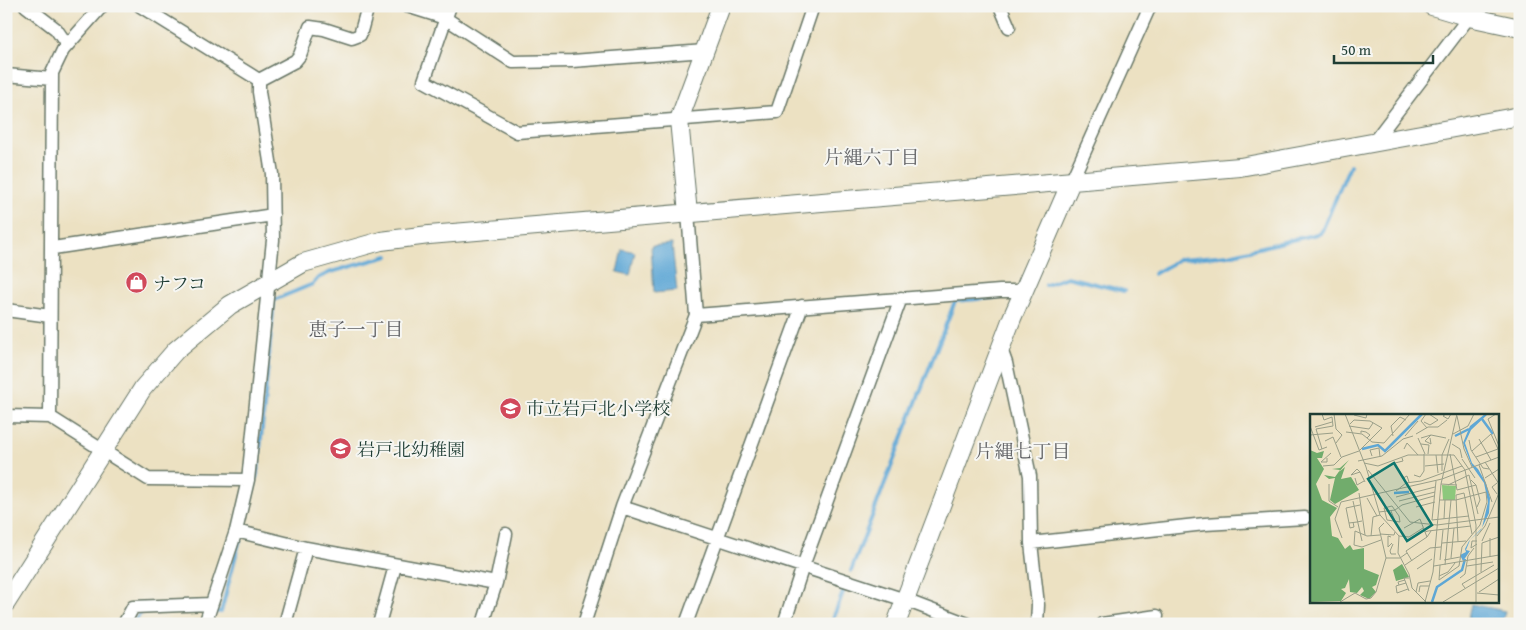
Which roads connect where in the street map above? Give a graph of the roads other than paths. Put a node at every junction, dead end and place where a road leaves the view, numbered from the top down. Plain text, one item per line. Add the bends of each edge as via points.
1 (26, 6) edge
2 (102, 6) edge
3 (140, 6) edge
4 (368, 6) edge
5 (407, 6) edge
6 (721, 6) edge
7 (813, 6) edge
8 (1000, 6) edge
9 (1150, 6) edge
10 (1432, 6) edge
11 (447, 12) edge
12 (1469, 18) junction
13 (1009, 27) dead end
14 (1520, 28) edge
15 (67, 45) junction
16 (705, 51) junction
17 (6, 75) edge
18 (52, 79) junction
19 (259, 80) junction
20 (1520, 116) edge
21 (679, 120) junction
22 (1373, 143) junction
23 (1071, 182) junction
24 (688, 213) junction
25 (273, 215) junction
26 (52, 248) junction
27 (270, 281) junction
28 (1024, 291) junction
29 (901, 298) junction
30 (802, 306) junction
31 (6, 310) edge
32 (696, 315) junction
33 (50, 316) junction
34 (1000, 349) junction
35 (6, 416) edge
36 (50, 417) junction
37 (103, 450) junction
38 (248, 480) junction
39 (622, 507) junction
40 (1304, 518) dead end
41 (236, 532) junction
42 (506, 534) dead end
43 (717, 538) junction
44 (1031, 544) junction
45 (306, 548) junction
46 (394, 566) junction
47 (803, 566) junction
48 (496, 583) junction
49 (905, 600) junction
50 (6, 604) edge
51 (211, 604) junction
52 (124, 624) edge
53 (205, 624) edge
54 (285, 624) edge
55 (379, 624) edge
56 (483, 624) edge
57 (584, 624) edge
58 (686, 624) edge
59 (784, 624) edge
60 (896, 624) edge
61 (968, 624) edge
62 (1037, 624) edge
63 (1102, 624) edge
64 (1156, 624) edge

1 - 15 street via 56,28
2 - 15 street
3 - 19 street
4 - 19 street via 360,35 352,38 310,27 295,61
5 - 11 street
6 - 16 street
7 - 21 street via 777,112
8 - 13 street
9 - 23 street
10 - 12 street
11 - 16 street via 513,62
11 - 21 street via 424,81 517,132
12 - 14 street
12 - 22 street
15 - 18 street
16 - 21 street
17 - 18 street
18 - 26 street
19 - 25 street via 258,92 272,174
20 - 22 street
21 - 24 street
22 - 23 street via 1240,167
23 - 24 street
23 - 28 street
24 - 27 street via 381,241 303,263
24 - 32 street
25 - 26 street
25 - 27 street
26 - 33 street
27 - 37 street via 230,305 176,350 142,388
27 - 38 street
28 - 29 street
28 - 34 street
29 - 30 street
29 - 47 street
30 - 32 street
30 - 43 street
31 - 33 street
32 - 39 street
33 - 36 street
34 - 44 street via 1030,476
34 - 49 street
35 - 36 street
36 - 37 street
37 - 38 street via 148,479
37 - 50 street
38 - 41 street
39 - 43 street
39 - 57 street
40 - 44 street via 1205,524
41 - 45 street
41 - 51 street
42 - 48 street
43 - 47 street
43 - 58 street
44 - 62 street
45 - 46 street
45 - 54 street
46 - 48 street
46 - 55 street
47 - 49 street
47 - 59 street
48 - 56 street
49 - 60 street
49 - 61 street
51 - 52 street via 133,607
51 - 53 street
63 - 64 street via 1157,616

